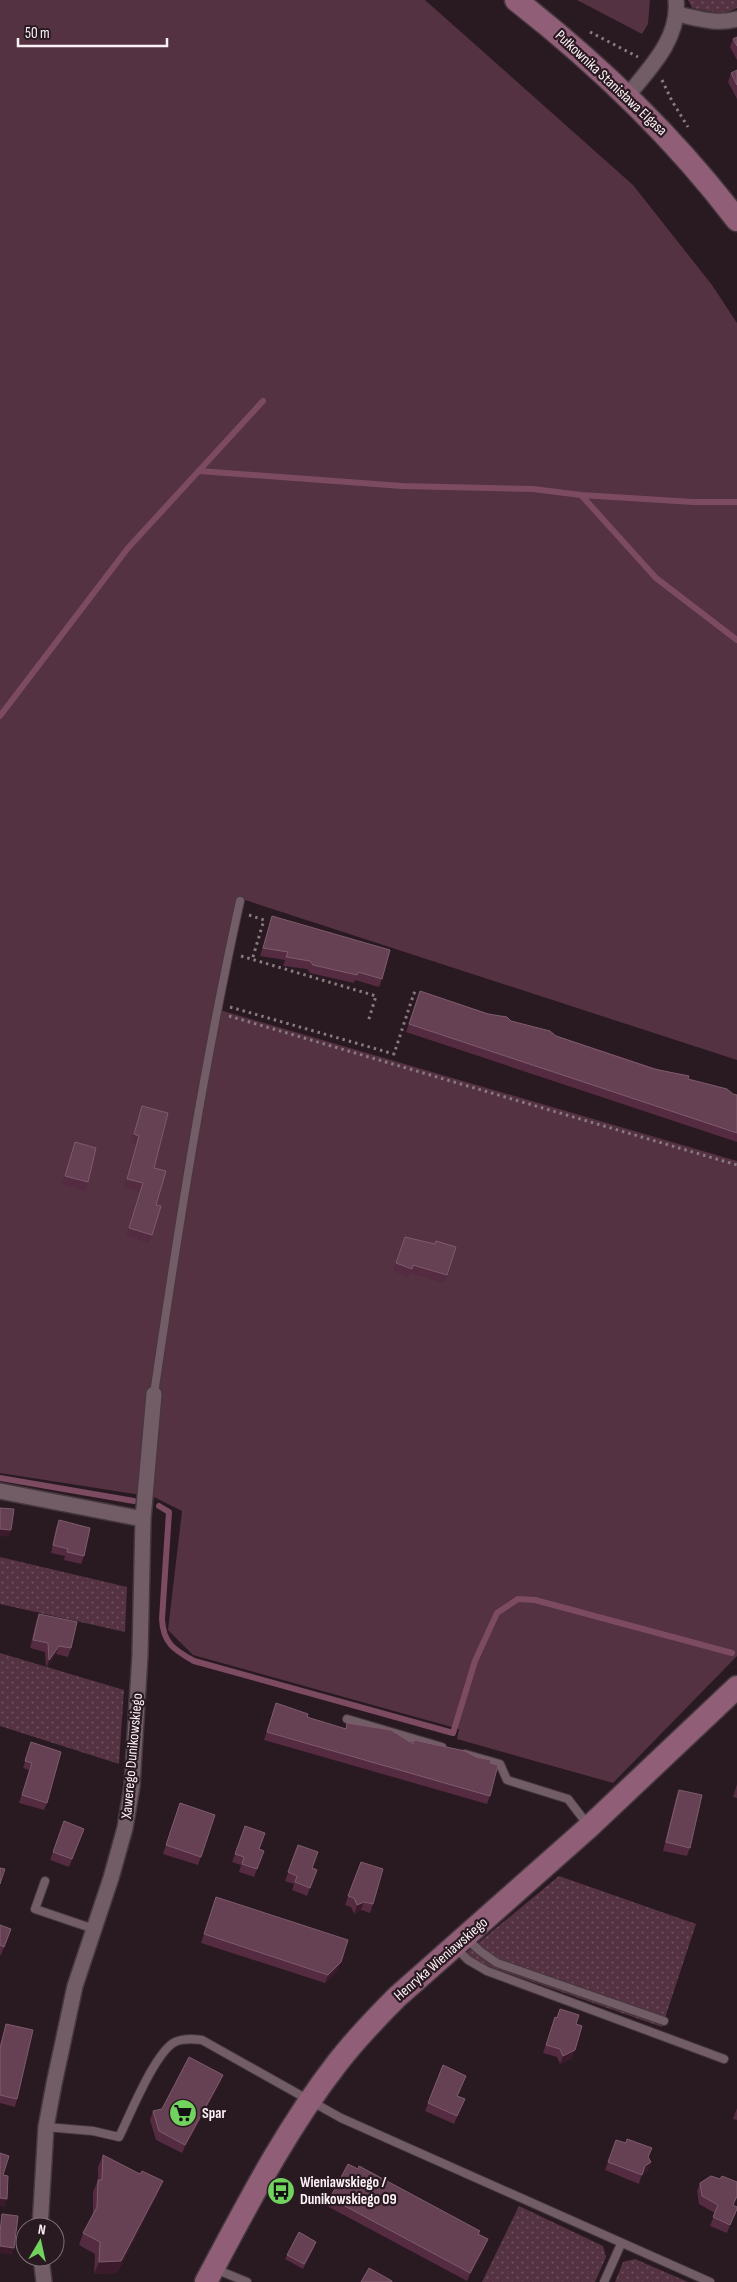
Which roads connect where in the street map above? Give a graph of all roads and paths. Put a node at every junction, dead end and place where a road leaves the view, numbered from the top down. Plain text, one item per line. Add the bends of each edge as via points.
1 (516, 0) edge
2 (677, 7) edge
3 (737, 19) edge
4 (628, 95) junction
5 (737, 220) edge
6 (240, 901) dead end
7 (237, 912) junction
8 (228, 953) junction
9 (252, 960) junction
10 (423, 996) edge
11 (217, 1008) junction
12 (368, 1022) dead end
13 (737, 1165) edge
14 (154, 1394) joint
15 (0, 1492) edge
16 (144, 1519) junction
17 (737, 1686) edge
18 (347, 1719) dead end
19 (589, 1827) junction
20 (44, 1881) dead end
21 (94, 1929) junction
22 (460, 1942) junction
23 (664, 2021) dead end
24 (724, 2059) dead end
25 (311, 2100) junction
26 (46, 2127) junction
27 (41, 2217) edge
28 (621, 2244) junction
29 (42, 2267) edge
30 (210, 2275) edge
31 (44, 2282) edge
32 (247, 2282) edge
33 (604, 2282) edge
34 (710, 2282) edge

1 - 4 street, Pułkownika Stanisława Elgasa
2 - 3 street via 712,21
2 - 4 street via 671,35 660,55
4 - 5 street, Pułkownika Stanisława Elgasa via 670,138
6 - 7 lane
7 - 8 lane
7 - 9 path via 264,920
8 - 9 path
8 - 11 lane
9 - 12 path via 376,996
10 - 11 path via 414,994 394,1054
11 - 13 path
11 - 14 lane via 171,1273
14 - 16 street, Xawerego Dunikowskiego
15 - 16 street
16 - 21 street, Xawerego Dunikowskiego via 132,1786 125,1828
17 - 19 street, Henryka Wieniawskiego
18 - 19 lane via 500,1764 506,1780 568,1799
19 - 22 street, Henryka Wieniawskiego
20 - 21 lane via 35,1909
21 - 26 street, Xawerego Dunikowskiego via 75,1986
22 - 23 lane via 497,1963
22 - 24 lane via 468,1960 487,1971
22 - 25 street, Henryka Wieniawskiego via 370,2024
25 - 26 lane via 202,2040 190,2038 175,2041 160,2055 120,2136
25 - 28 lane via 341,2118
25 - 30 street, Henryka Wieniawskiego via 253,2193
26 - 27 street, Xawerego Dunikowskiego
28 - 33 lane
28 - 34 lane
29 - 31 street
30 - 32 lane

